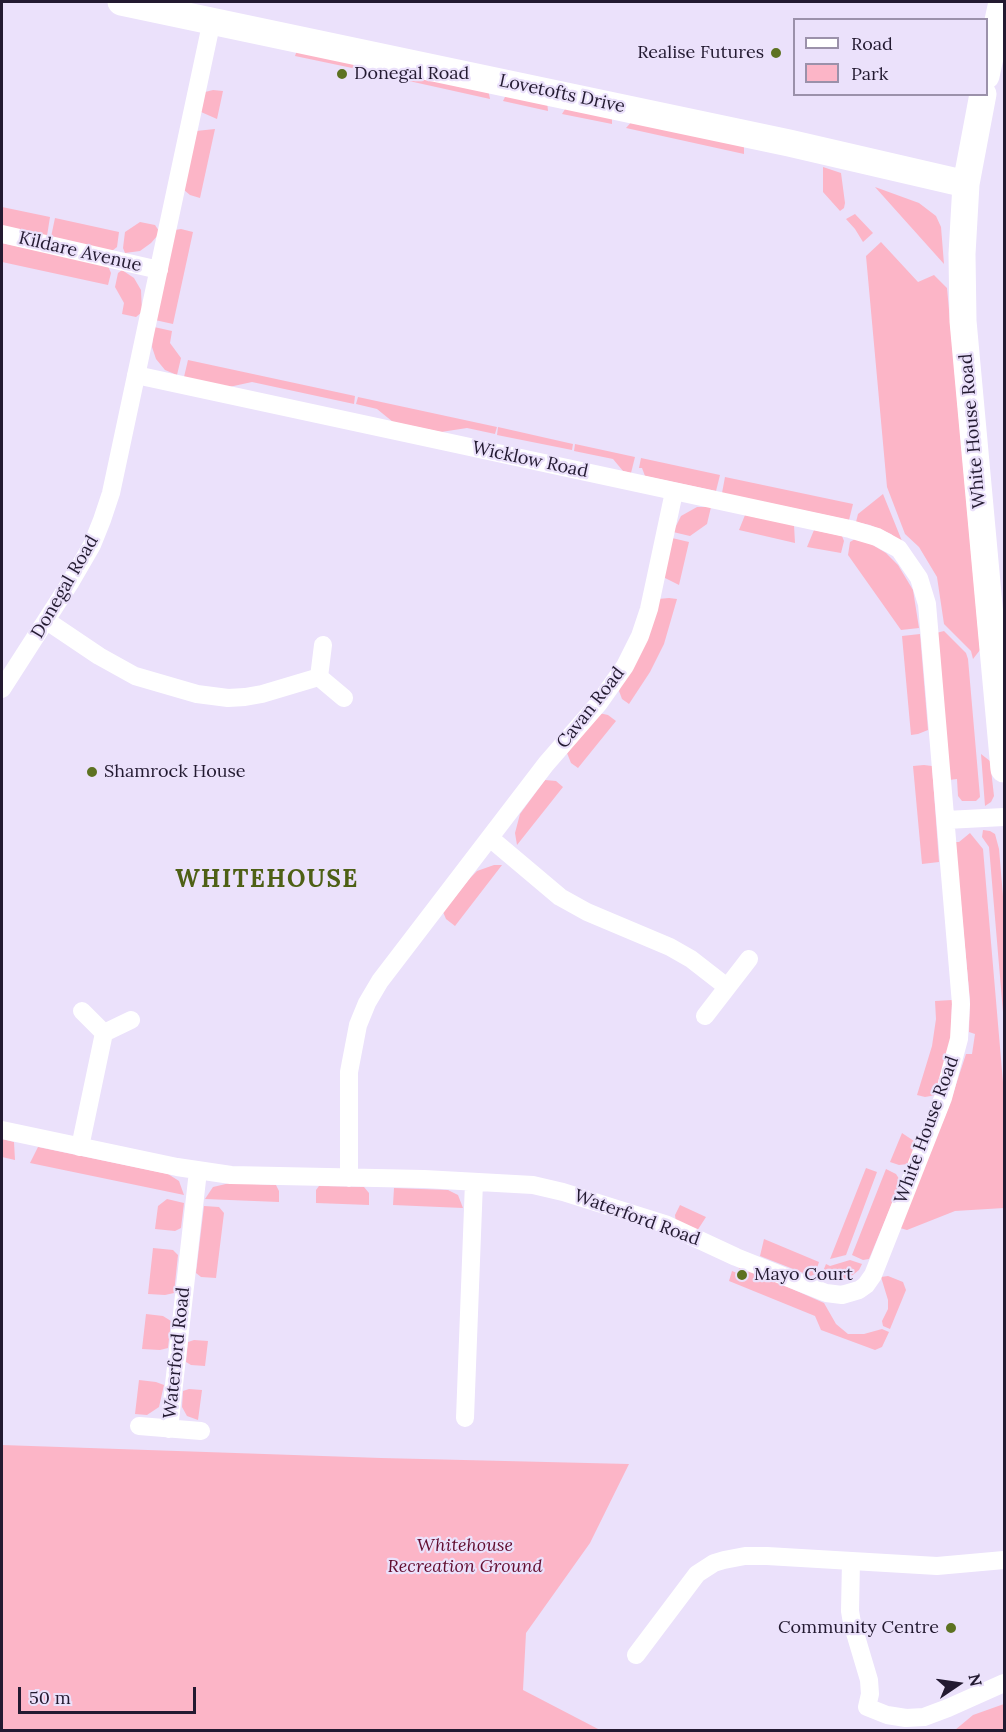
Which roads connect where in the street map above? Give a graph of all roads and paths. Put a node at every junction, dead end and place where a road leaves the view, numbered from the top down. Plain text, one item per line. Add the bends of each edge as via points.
1 (121, 2) edge
2 (1002, 2) edge
3 (212, 20) junction
4 (988, 71) edge
5 (983, 96) edge
6 (966, 184) junction
7 (2, 234) edge
8 (159, 270) junction
9 (136, 375) junction
10 (674, 492) junction
11 (913, 567) joint
12 (47, 621) junction
13 (324, 645) dead end
14 (319, 677) junction
15 (2, 689) edge
16 (344, 698) dead end
17 (1005, 769) edge
18 (1005, 817) edge
19 (946, 820) junction
20 (490, 838) junction
21 (749, 959) dead end
22 (727, 987) junction
23 (82, 1011) dead end
24 (705, 1016) dead end
25 (131, 1020) dead end
26 (104, 1033) junction
27 (2, 1130) edge
28 (80, 1147) junction
29 (198, 1170) junction
30 (349, 1178) junction
31 (474, 1182) junction
32 (826, 1293) joint
33 (465, 1418) dead end
34 (139, 1426) dead end
35 (169, 1429) junction
36 (201, 1431) dead end
37 (1005, 1560) edge
38 (851, 1561) junction
39 (636, 1655) dead end
40 (1005, 1683) edge

1 - 3 street, Lovetofts Drive
2 - 4 street
3 - 6 street, Lovetofts Drive via 778,140
3 - 8 street, Donegal Road
5 - 6 street, White House Road
6 - 17 street, White House Road via 963,321
7 - 8 street, Kildare Avenue
8 - 9 street, Donegal Road
9 - 10 street, Wicklow Road
9 - 12 street, Donegal Road via 102,520 92,545
10 - 11 street, Wicklow Road via 867,533 899,549
10 - 20 street, Cavan Road via 646,616 625,666
11 - 19 street, White House Road via 927,604
12 - 14 street via 135,676 197,694 228,698 262,694
12 - 15 street, Donegal Road
13 - 14 street
14 - 16 street
18 - 19 street
19 - 32 street, White House Road via 961,1004 956,1053 943,1098 873,1275 866,1285 851,1293
20 - 22 street via 560,897 670,946
20 - 30 street, Cavan Road via 367,1003 358,1025 349,1072
21 - 22 street
22 - 24 street
23 - 26 street
25 - 26 street
26 - 28 street
27 - 28 street, Waterford Road
28 - 29 street, Waterford Road
29 - 30 street, Waterford Road
29 - 35 street, Waterford Road
30 - 31 street, Waterford Road
31 - 32 street, Waterford Road via 534,1185 665,1224
31 - 33 street
34 - 35 street, Waterford Road
35 - 36 street, Waterford Road
37 - 38 street via 937,1566
38 - 39 street via 756,1556 714,1563 697,1574
38 - 40 street via 850,1611 869,1680 867,1707 906,1718 924,1717

